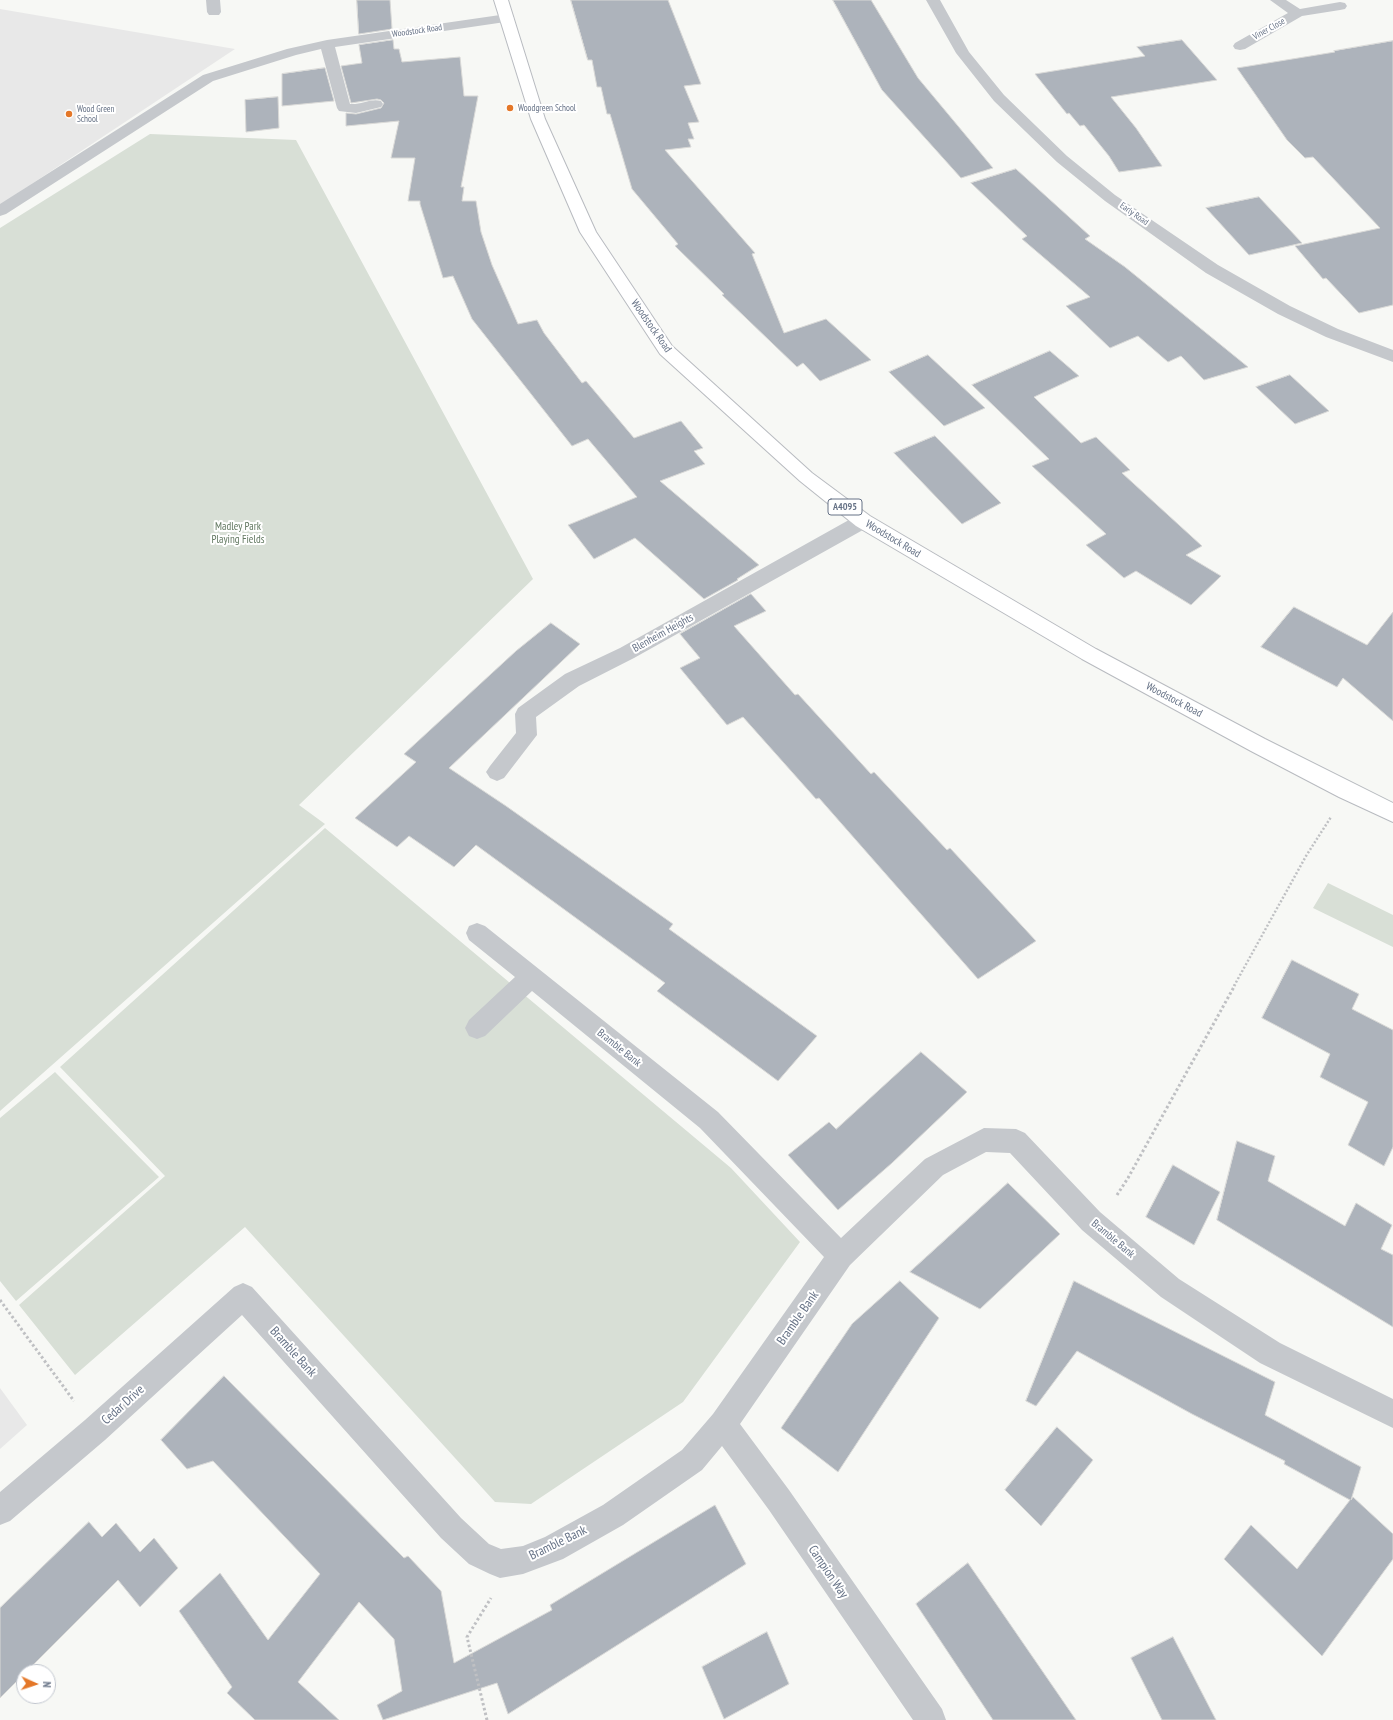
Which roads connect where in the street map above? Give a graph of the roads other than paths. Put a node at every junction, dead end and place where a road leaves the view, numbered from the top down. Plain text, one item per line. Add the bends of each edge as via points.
1 (501, 0) edge
2 (933, 0) edge
3 (1278, 0) edge
4 (1340, 6) dead end
5 (1298, 13) junction
6 (506, 18) junction
7 (327, 44) junction
8 (1240, 46) dead end
9 (376, 104) dead end
10 (0, 210) edge
11 (1393, 356) edge
12 (863, 521) junction
13 (497, 772) dead end
14 (1393, 813) edge
15 (477, 933) dead end
16 (531, 977) junction
17 (477, 1028) dead end
18 (840, 1256) junction
19 (243, 1296) joint
20 (1393, 1414) edge
21 (723, 1424) junction
22 (0, 1511) edge
23 (931, 1720) edge

1 - 6 main road, Woodstock Road / A4095
2 - 11 street, Early Road via 963,53 999,98 1062,159 1110,198 1212,269 1284,310 1332,333
3 - 5 street, Viner Close
4 - 5 street, Viner Close
5 - 8 street, Viner Close
6 - 7 street, Woodstock Road
6 - 12 main road, Woodstock Road / A4095 via 538,119 588,232 666,350 806,477
7 - 9 street via 344,108 356,109
7 - 10 street, Woodstock Road via 208,78
12 - 13 street, Blenheim Heights via 627,653 572,680 525,714 527,735
12 - 14 main road, Woodstock Road / A4095 via 1089,654
15 - 16 street, Bramble Bank
16 - 17 street
16 - 18 street, Bramble Bank via 709,1120
18 - 20 street, Bramble Bank via 934,1167 984,1140 1016,1141 1091,1221 1170,1288 1270,1353
18 - 21 street, Bramble Bank
19 - 21 street, Bramble Bank via 452,1528 479,1554 500,1564 523,1560 552,1549 612,1515 692,1460
19 - 22 street, Cedar Drive via 95,1430
21 - 23 street, Campion Way via 779,1500

